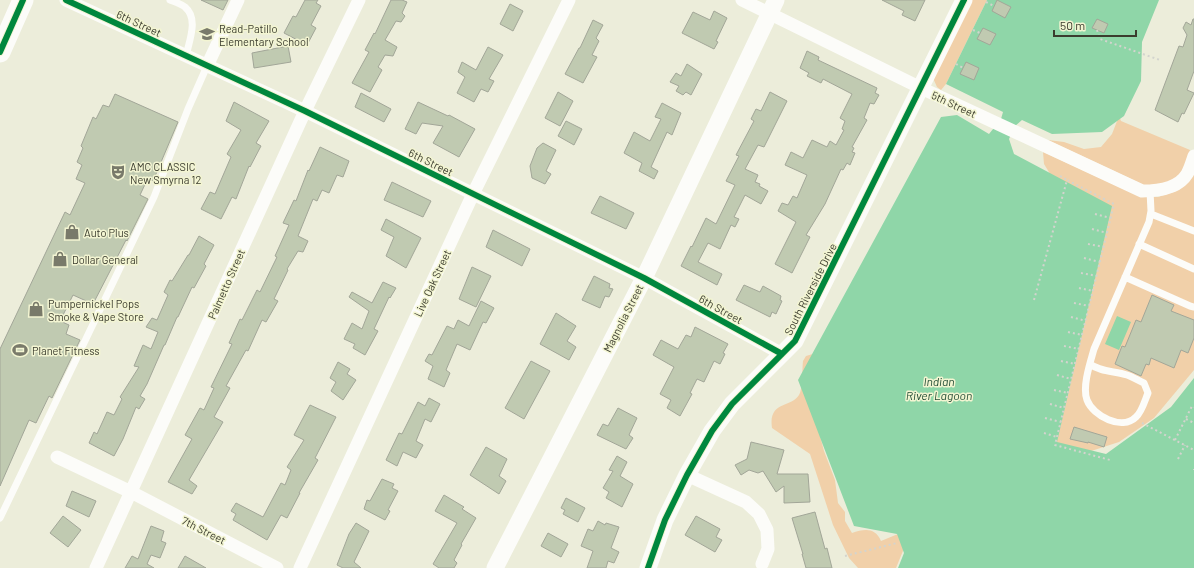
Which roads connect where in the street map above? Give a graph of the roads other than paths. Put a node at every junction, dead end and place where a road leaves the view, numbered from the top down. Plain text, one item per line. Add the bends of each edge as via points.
1 (23, 0) edge
2 (66, 0) edge
3 (170, 0) edge
4 (238, 0) edge
5 (359, 0) edge
6 (569, 0) edge
7 (742, 0) edge
8 (964, 0) edge
9 (83, 3) edge
10 (773, 7) edge
11 (0, 52) edge
12 (186, 56) junction
13 (207, 66) junction
14 (921, 88) junction
15 (305, 111) junction
16 (1194, 156) edge
17 (1150, 191) junction
18 (473, 194) junction
19 (1150, 214) junction
20 (1194, 231) edge
21 (1139, 244) junction
22 (1194, 269) edge
23 (1125, 277) junction
24 (644, 278) junction
25 (1194, 307) edge
26 (782, 354) junction
27 (1090, 364) junction
28 (57, 457) dead end
29 (687, 475) junction
30 (131, 492) junction
31 (0, 518) edge
32 (762, 564) dead end
33 (96, 568) edge
34 (277, 568) edge
35 (300, 568) edge
36 (495, 568) edge
37 (648, 568) edge

1 - 11 main road
2 - 9 street, 6th Street
3 - 12 lane via 185,7 191,16 193,28
4 - 13 street
5 - 15 street, Palmetto Street
6 - 18 street, Live Oak Street
7 - 10 street, 5th Street
8 - 14 street, South Riverside Drive
9 - 12 street, 6th Street
10 - 14 street, 5th Street
10 - 24 street, Magnolia Street
12 - 13 street, 6th Street
13 - 15 street, 6th Street
13 - 31 lane via 154,197
14 - 17 street, 5th Street via 1142,190
14 - 26 street, South Riverside Drive via 806,321 795,341
15 - 18 street, 6th Street
15 - 30 street, Palmetto Street
16 - 17 street via 1187,175 1176,185
17 - 19 lane
18 - 24 street, 6th Street
18 - 35 street, Live Oak Street
19 - 20 lane
19 - 21 lane
21 - 22 lane
21 - 23 lane
23 - 25 lane
23 - 27 lane
24 - 26 street, 6th Street
24 - 36 street, Magnolia Street
26 - 29 street, South Riverside Drive via 732,404 712,431
27 - 27 lane via 1086,377 1087,400 1092,408 1102,417 1119,423 1129,422 1137,417 1148,393 1144,383
28 - 30 street, 7th Street
29 - 32 street via 746,502 759,514 767,530 768,542
29 - 37 street, South Riverside Drive via 665,520
30 - 33 street, Palmetto Street
30 - 34 street, 7th Street

